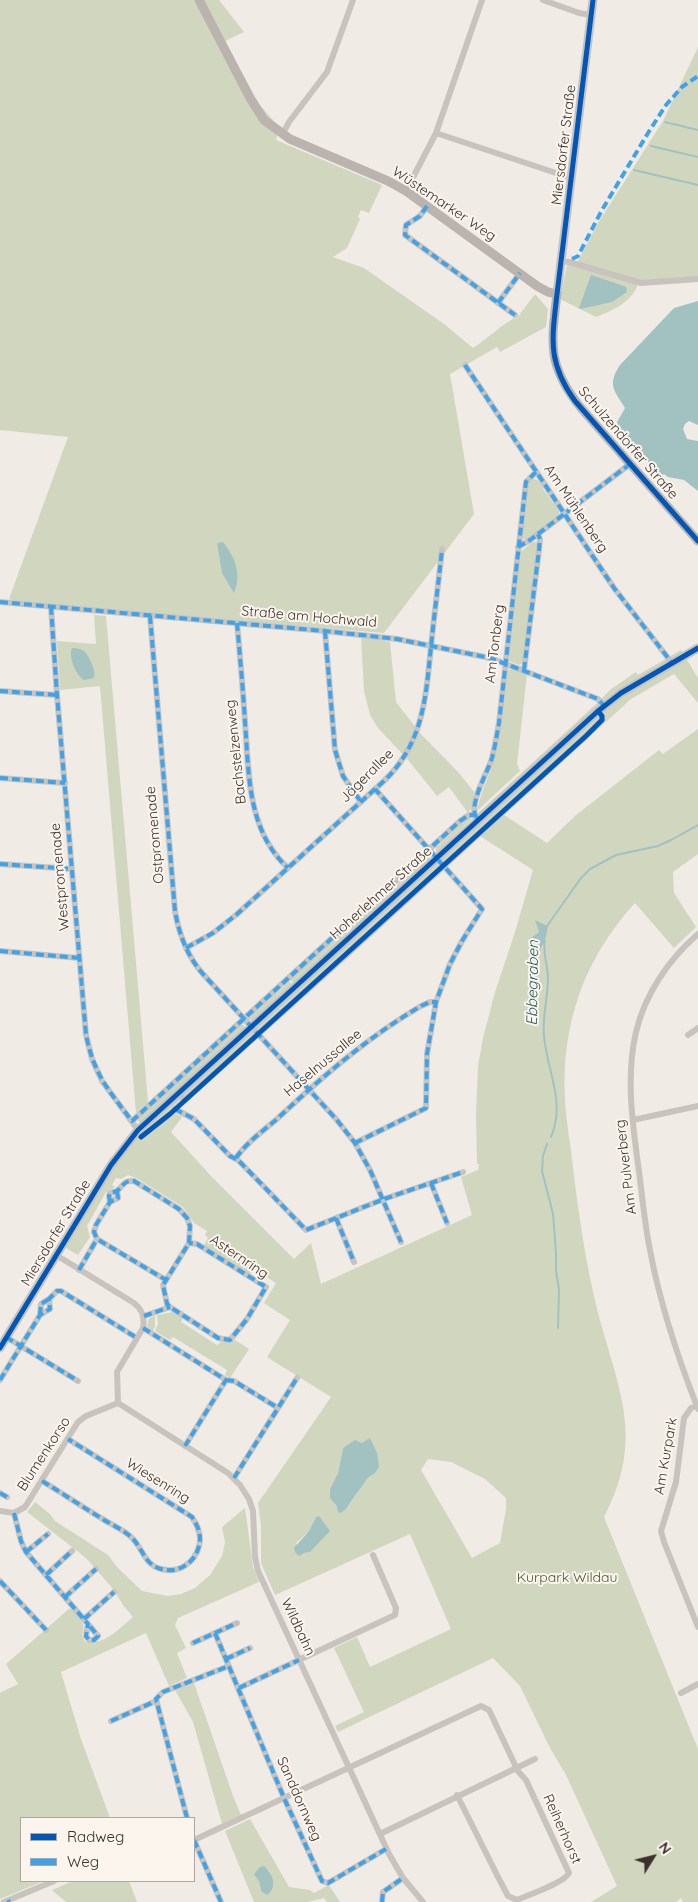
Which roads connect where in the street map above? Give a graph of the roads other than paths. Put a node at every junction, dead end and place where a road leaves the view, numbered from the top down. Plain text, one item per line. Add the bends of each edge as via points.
1 (353, 0) edge
2 (482, 0) edge
3 (543, 0) edge
4 (593, 0) edge
5 (202, 1) edge
6 (591, 15) junction
7 (436, 134) junction
8 (282, 135) junction
9 (571, 177) junction
10 (406, 191) junction
11 (427, 206) junction
12 (561, 261) junction
13 (520, 273) junction
14 (698, 279) edge
15 (557, 294) junction
16 (498, 303) junction
17 (515, 315) dead end
18 (465, 365) dead end
19 (630, 464) junction
20 (536, 472) junction
21 (565, 514) junction
22 (538, 534) junction
23 (697, 538) edge
24 (518, 547) junction
25 (442, 550) dead end
26 (0, 602) edge
27 (51, 607) junction
28 (150, 616) junction
29 (237, 623) junction
30 (325, 630) junction
31 (431, 646) junction
32 (698, 648) edge
33 (506, 663) junction
34 (672, 664) junction
35 (524, 670) junction
36 (0, 691) edge
37 (57, 695) junction
38 (601, 708) junction
39 (0, 778) edge
40 (65, 783) junction
41 (375, 789) junction
42 (361, 802) junction
43 (476, 817) junction
44 (429, 850) junction
45 (436, 858) junction
46 (0, 864) edge
47 (444, 866) junction
48 (288, 868) junction
49 (72, 869) junction
50 (698, 934) edge
51 (186, 948) junction
52 (0, 951) edge
53 (79, 958) junction
54 (436, 1002) junction
55 (243, 1019) junction
56 (251, 1027) junction
57 (698, 1028) edge
58 (258, 1035) junction
59 (688, 1035) dead end
60 (309, 1090) junction
61 (178, 1092) junction
62 (698, 1106) edge
63 (176, 1109) dead end
64 (633, 1120) junction
65 (132, 1121) junction
66 (137, 1131) junction
67 (355, 1143) junction
68 (236, 1158) junction
69 (463, 1172) dead end
70 (431, 1183) junction
71 (384, 1199) junction
72 (336, 1218) junction
73 (447, 1222) dead end
74 (97, 1239) junction
75 (401, 1242) dead end
76 (189, 1243) junction
77 (56, 1256) junction
78 (354, 1262) dead end
79 (79, 1270) junction
80 (166, 1280) junction
81 (49, 1299) junction
82 (170, 1307) junction
83 (40, 1315) junction
84 (144, 1316) junction
85 (143, 1328) junction
86 (6, 1337) junction
87 (137, 1338) junction
88 (21, 1346) junction
89 (0, 1348) edge
90 (297, 1378) dead end
91 (0, 1380) edge
92 (226, 1380) junction
93 (78, 1381) dead end
94 (118, 1404) junction
95 (278, 1408) junction
96 (697, 1408) edge
97 (68, 1439) junction
98 (185, 1446) junction
99 (234, 1478) junction
100 (42, 1481) junction
101 (0, 1493) edge
102 (7, 1497) dead end
103 (0, 1511) edge
104 (14, 1513) junction
105 (48, 1534) dead end
106 (72, 1551) dead end
107 (26, 1552) junction
108 (373, 1555) dead end
109 (96, 1569) dead end
110 (46, 1575) junction
111 (0, 1581) edge
112 (114, 1592) dead end
113 (65, 1597) junction
114 (237, 1623) dead end
115 (698, 1626) edge
116 (46, 1630) dead end
117 (215, 1633) junction
118 (193, 1643) dead end
119 (250, 1648) dead end
120 (299, 1660) junction
121 (227, 1662) junction
122 (698, 1684) edge
123 (239, 1688) junction
124 (681, 1693) dead end
125 (156, 1701) junction
126 (111, 1721) dead end
127 (535, 1758) dead end
128 (516, 1767) junction
129 (349, 1768) junction
130 (457, 1795) junction
131 (284, 1798) junction
132 (187, 1817) edge
133 (380, 1834) junction
134 (195, 1840) edge
135 (195, 1842) edge
136 (386, 1849) junction
137 (402, 1878) junction
138 (52, 1882) edge
139 (7, 1901) edge
140 (221, 1902) edge
141 (382, 1902) edge
142 (423, 1902) edge

1 - 8 street via 327,72
2 - 7 street
3 - 6 street
4 - 6 street, Miersdorfer Straße
5 - 8 main road, Wüstemarker Weg via 256,109
6 - 9 street, Miersdorfer Straße
7 - 9 street
7 - 10 street
8 - 10 main road, Wüstemarker Weg
9 - 12 street, Miersdorfer Straße
10 - 11 main road, Wüstemarker Weg
11 - 13 main road, Wüstemarker Weg
11 - 16 street via 420,216 406,225 405,234
12 - 14 street via 641,283
12 - 15 street, Miersdorfer Straße
13 - 15 main road, Wüstemarker Weg via 544,291
13 - 16 street
15 - 19 main road, Schulzendorfer Straße via 552,348 560,378 581,408
16 - 17 street
18 - 20 street, Am Mühlenberg
19 - 21 street
19 - 23 main road, Schulzendorfer Straße
20 - 21 street, Am Mühlenberg
20 - 24 street, Am Tonberg via 526,482
21 - 22 street
21 - 34 street, Am Mühlenberg via 626,605
22 - 24 street
22 - 35 street via 540,550
24 - 33 street, Am Tonberg
25 - 31 street, Jägerallee
26 - 27 street, Straße am Hochwald
27 - 28 street, Straße am Hochwald
27 - 37 street, Westpromenade
28 - 29 street, Straße am Hochwald
28 - 51 street, Ostpromenade via 175,911
29 - 30 street, Straße am Hochwald
29 - 48 street, Bachstelzenweg via 253,807 267,842
30 - 31 street, Straße am Hochwald
30 - 42 street via 335,750 343,776
31 - 33 street, Straße am Hochwald
31 - 41 street, Jägerallee via 425,698 414,739 400,764
32 - 34 street, Hoherlehmer Straße
33 - 35 street, Straße am Hochwald
33 - 43 street, Am Tonberg via 495,746 478,792 474,808
34 - 38 street, Hoherlehmer Straße
35 - 38 street, Straße am Hochwald via 598,699
36 - 37 street
37 - 40 street, Westpromenade
38 - 43 street, Hoherlehmer Straße
38 - 47 street, Hoherlehmer Straße via 602,720 592,731
39 - 40 street
40 - 49 street, Westpromenade
41 - 42 street, Jägerallee
41 - 44 street
42 - 48 street, Jägerallee
43 - 44 street, Hoherlehmer Straße via 464,817
43 - 45 street, Hoherlehmer Straße
44 - 45 street
44 - 55 street, Hoherlehmer Straße
45 - 47 street
45 - 56 street, Hoherlehmer Straße
46 - 49 street
47 - 54 street via 482,909 450,964
47 - 58 street, Hoherlehmer Straße
48 - 51 street, Jägerallee via 224,925
49 - 53 street, Westpromenade
50 - 64 street, Am Pulverberg via 661,976 640,1018 631,1066
51 - 55 street, Ostpromenade via 198,968
52 - 53 street
53 - 65 street, Westpromenade via 86,1035 92,1059 108,1091
54 - 60 street, Haselnussallee via 430,1002 390,1025
54 - 67 street via 427,1052 426,1108
55 - 56 street, Ostpromenade
55 - 65 street, Hoherlehmer Straße
56 - 58 street, Ostpromenade
56 - 61 street, Hoherlehmer Straße
57 - 59 street
58 - 60 street, Ostpromenade
58 - 61 street, Hoherlehmer Straße via 184,1100
60 - 67 street, Ostpromenade
60 - 68 street, Haselnussallee
61 - 66 street, Hoherlehmer Straße
62 - 64 street
63 - 68 street via 194,1119 230,1156
64 - 96 street, Am Pulverberg via 652,1262 673,1340
65 - 66 street, Westpromenade
66 - 77 street, Miersdorfer Straße via 111,1165
67 - 71 street, Ostpromenade
68 - 72 street via 306,1230
69 - 70 street
70 - 71 street
70 - 73 street
71 - 72 street
71 - 75 street, Ostpromenade
72 - 78 street
74 - 76 street, Asternring via 94,1232 110,1202 110,1193 128,1180 179,1209 190,1226
74 - 79 street, Asternring
74 - 80 street
76 - 80 street, Asternring
76 - 82 street, Asternring via 197,1244 266,1287 230,1340 218,1338
77 - 79 street
77 - 86 street, Miersdorfer Straße
79 - 84 street via 134,1303
80 - 82 street via 164,1293
81 - 83 street via 41,1304
81 - 83 street via 50,1309
81 - 87 street via 61,1291
82 - 84 street
83 - 88 street
84 - 85 street
85 - 87 street
85 - 92 street
86 - 88 street
86 - 89 street, Miersdorfer Straße
87 - 94 street via 117,1372
88 - 91 street
88 - 93 street
90 - 95 street
92 - 95 street via 234,1381
92 - 98 street
94 - 97 street, Blumenkorso via 82,1418
94 - 98 street, Wildbahn
95 - 99 street
96 - 115 street, Am Kurpark via 684,1418 676,1482 661,1531
97 - 100 street, Blumenkorso
97 - 100 street, Wiesenring via 192,1517 200,1540 194,1559 174,1570 150,1565 130,1536
98 - 99 street, Wildbahn
99 - 120 street, Wildbahn via 252,1505 258,1571
100 - 104 street, Blumenkorso via 25,1507
101 - 102 street
103 - 104 street
104 - 107 street
105 - 107 street
106 - 110 street
107 - 110 street
108 - 120 street via 396,1608 395,1616
109 - 113 street
110 - 113 street
111 - 116 street
112 - 113 street via 86,1621
114 - 117 street
117 - 118 street
117 - 121 street, Sanddornweg
119 - 121 street
120 - 123 street
120 - 129 street, Wildbahn
121 - 123 street, Sanddornweg
121 - 125 street via 163,1692
122 - 124 street
123 - 131 street, Sanddornweg
125 - 126 street
125 - 132 street
127 - 128 street
128 - 129 street via 490,1710 481,1706
128 - 130 street
128 - 130 street, Reiherhorst via 526,1780 569,1873 554,1884 517,1900 508,1896
129 - 131 street
129 - 133 street, Wildbahn
130 - 133 street
131 - 134 street
131 - 136 street, Sanddornweg via 321,1879 326,1883
133 - 136 street, Wildbahn
135 - 140 street
136 - 137 street, Wildbahn
137 - 141 street via 383,1892
137 - 142 street, Wildbahn
138 - 139 street

